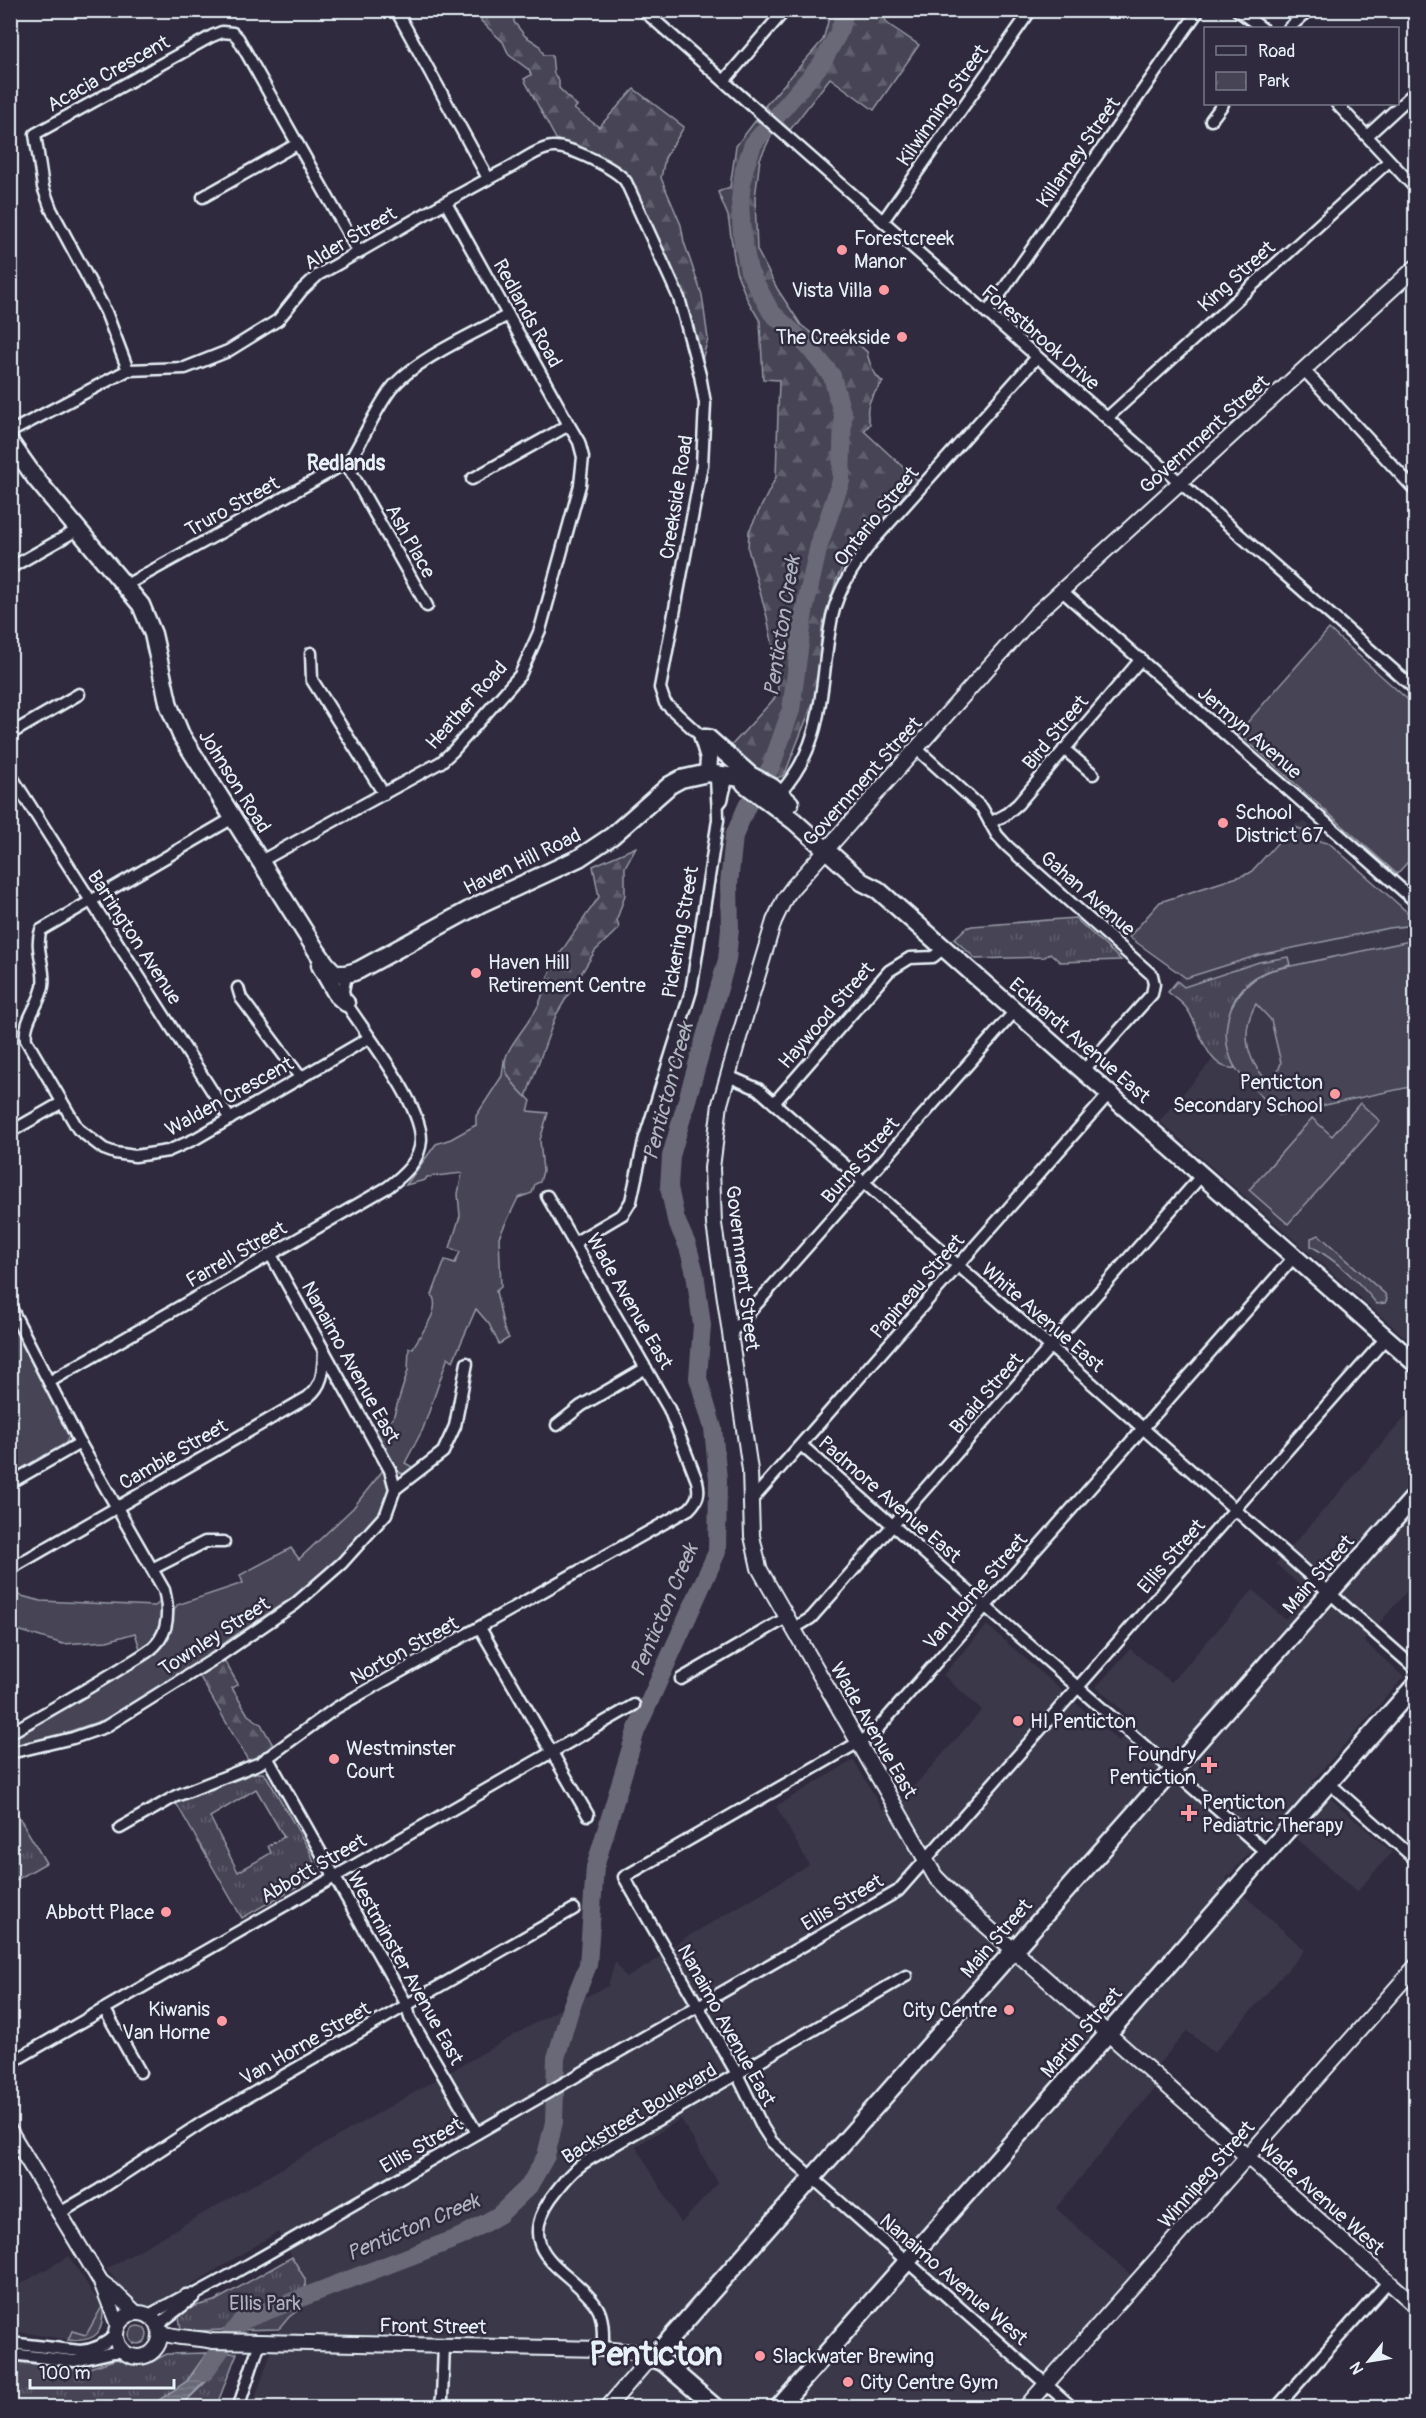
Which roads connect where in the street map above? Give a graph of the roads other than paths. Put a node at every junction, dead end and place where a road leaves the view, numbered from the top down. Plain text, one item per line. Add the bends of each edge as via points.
1 (396, 10) edge
2 (643, 10) edge
3 (786, 10) edge
4 (1031, 10) edge
5 (1198, 10) edge
6 (1237, 10) edge
7 (1309, 10) edge
8 (1262, 27) edge
9 (1290, 27) edge
10 (724, 81) junction
11 (1416, 92) edge
12 (1222, 105) edge
13 (1338, 105) edge
14 (1211, 120) dead end
15 (1366, 136) junction
16 (297, 144) junction
17 (554, 147) joint
18 (1389, 161) junction
19 (488, 178) junction
20 (1416, 189) edge
21 (203, 197) dead end
22 (446, 203) junction
23 (883, 221) junction
24 (359, 253) junction
25 (1416, 267) edge
26 (987, 313) junction
27 (508, 315) junction
28 (1037, 357) junction
29 (128, 370) junction
30 (1304, 370) junction
31 (1107, 418) junction
32 (570, 425) junction
33 (10, 432) edge
34 (10, 442) edge
35 (579, 442) joint
36 (346, 463) junction
37 (472, 479) dead end
38 (1179, 482) junction
39 (1416, 491) edge
40 (79, 529) junction
41 (10, 568) edge
42 (126, 585) junction
43 (1061, 590) junction
44 (427, 606) dead end
45 (311, 653) dead end
46 (1141, 659) junction
47 (1416, 690) edge
48 (79, 694) dead end
49 (10, 734) edge
50 (703, 738) junction
51 (1064, 749) junction
52 (917, 750) junction
53 (10, 774) edge
54 (1093, 774) dead end
55 (732, 776) junction
56 (773, 793) junction
57 (384, 794) junction
58 (233, 818) junction
59 (990, 822) junction
60 (831, 846) junction
61 (261, 861) junction
62 (90, 900) junction
63 (1416, 902) edge
64 (944, 948) junction
65 (318, 953) junction
66 (346, 975) junction
67 (238, 988) dead end
68 (346, 1003) junction
69 (1015, 1011) junction
70 (369, 1038) junction
71 (1083, 1071) junction
72 (728, 1076) junction
73 (301, 1078) junction
74 (1109, 1094) junction
75 (61, 1103) junction
76 (774, 1103) junction
77 (230, 1119) junction
78 (10, 1132) edge
79 (1202, 1176) junction
80 (864, 1182) junction
81 (547, 1196) dead end
82 (574, 1243) junction
83 (271, 1255) junction
84 (1294, 1257) junction
85 (958, 1266) junction
86 (10, 1306) edge
87 (731, 1333) junction
88 (1386, 1338) junction
89 (1050, 1347) junction
90 (324, 1350) junction
91 (467, 1363) dead end
92 (1416, 1364) edge
93 (646, 1368) junction
94 (49, 1382) junction
95 (557, 1425) dead end
96 (1143, 1429) junction
97 (80, 1443) junction
98 (801, 1444) junction
99 (10, 1483) edge
100 (395, 1489) junction
101 (699, 1494) joint
102 (1416, 1495) edge
103 (751, 1501) junction
104 (116, 1508) junction
105 (1235, 1510) junction
106 (893, 1525) junction
107 (224, 1542) dead end
108 (10, 1569) edge
109 (152, 1569) junction
110 (1329, 1593) junction
111 (986, 1607) junction
112 (790, 1623) junction
113 (480, 1628) junction
114 (1416, 1669) edge
115 (681, 1679) dead end
116 (1416, 1684) edge
117 (1079, 1687) junction
118 (634, 1705) dead end
119 (10, 1733) edge
120 (858, 1742) junction
121 (552, 1752) junction
122 (10, 1753) edge
123 (267, 1757) junction
124 (1173, 1770) junction
125 (1329, 1783) junction
126 (588, 1815) dead end
127 (120, 1828) dead end
128 (1267, 1853) junction
129 (926, 1860) junction
130 (1416, 1860) edge
131 (335, 1876) junction
132 (624, 1877) joint
133 (574, 1909) dead end
134 (1014, 1950) junction
135 (1416, 1966) edge
136 (906, 1976) dead end
137 (407, 2005) junction
138 (698, 2006) junction
139 (105, 2010) junction
140 (1108, 2033) junction
141 (10, 2063) edge
142 (140, 2072) dead end
143 (737, 2074) junction
144 (10, 2131) edge
145 (477, 2133) junction
146 (1248, 2156) junction
147 (812, 2178) junction
148 (58, 2214) junction
149 (907, 2261) junction
150 (101, 2282) junction
151 (1388, 2282) junction
152 (195, 2294) junction
153 (1416, 2306) edge
154 (143, 2314) junction
155 (117, 2330) junction
156 (160, 2330) junction
157 (212, 2341) junction
158 (260, 2342) junction
159 (10, 2343) edge
160 (444, 2345) junction
161 (155, 2349) junction
162 (603, 2349) junction
163 (620, 2350) junction
164 (124, 2352) junction
165 (10, 2354) edge
166 (653, 2358) junction
167 (632, 2380) junction
168 (1046, 2384) junction
169 (238, 2408) edge
170 (439, 2408) edge
171 (607, 2408) edge
172 (716, 2408) edge
173 (778, 2408) edge
174 (1025, 2408) edge
175 (1073, 2408) edge
176 (1276, 2408) edge

1 - 19 street
2 - 10 street, Forestbrook Drive
3 - 10 street
4 - 23 street, Kilwinning Street
5 - 26 street, Killarney Street
6 - 8 street
7 - 9 street
10 - 23 street, Forestbrook Drive
11 - 15 street
12 - 14 street
13 - 15 street
15 - 18 street
16 - 21 street
16 - 24 street, Acacia Crescent
16 - 29 street, Acacia Crescent via 238,38 222,32 35,134 43,187 51,209 106,312
17 - 19 street, Alder Street
17 - 50 street, Creekside Road via 609,168 626,182 680,298 702,383 706,420 702,465 660,680 661,696
18 - 20 street
18 - 31 street, King Street
19 - 22 street, Alder Street
22 - 24 street, Alder Street
22 - 27 street, Redlands Road
23 - 26 street, Forestbrook Drive
24 - 29 street, Alder Street via 318,275 278,320 228,351 185,368
25 - 30 street, Government Street
26 - 28 street, Forestbrook Drive
27 - 32 street, Redlands Road
27 - 36 street, Truro Street via 400,379
28 - 31 street, Forestbrook Drive
28 - 56 street, Ontario Street via 850,572 832,616 822,705 811,742 788,784
29 - 33 street, Alder Street
30 - 38 street, Government Street
30 - 39 street
31 - 38 street, Forestbrook Drive
32 - 35 street, Redlands Road
32 - 37 street
34 - 40 main road, Johnson Road
35 - 57 street, Heather Road via 583,457 580,485 540,630 520,675 441,762
36 - 42 street, Truro Street
36 - 44 street, Ash Place
38 - 43 street, Government Street
38 - 47 street, Forestbrook Drive
40 - 41 street
40 - 42 main road, Johnson Road
42 - 58 main road, Johnson Road via 150,625 176,725
43 - 46 street, Jermyn Avenue
43 - 52 street, Government Street via 1016,634
45 - 57 street via 312,680
46 - 51 street, Bird Street
46 - 63 street, Jermyn Avenue
48 - 49 street
50 - 55 main road via 710,758
50 - 55 main road, Eckhardt Avenue East via 708,738
51 - 54 street
51 - 59 street, Bird Street via 1012,810
52 - 59 street, Gahan Avenue via 975,801
52 - 60 street, Government Street
53 - 62 street, Barrington Avenue
55 - 56 main road, Eckhardt Avenue East
55 - 66 main road, Haven Hill Road via 681,779 579,858
55 - 82 street, Pickering Street via 718,805 691,991 644,1141 631,1201 623,1214
56 - 60 main road, Eckhardt Avenue East
57 - 61 street, Heather Road
58 - 61 main road, Johnson Road
58 - 62 street, Walden Crescent
59 - 71 street, Gahan Avenue via 1007,846 1146,967 1154,980 1149,998
60 - 64 main road, Eckhardt Avenue East via 869,874 878,890
60 - 72 street, Government Street via 785,898 774,921
61 - 65 main road, Johnson Road
62 - 75 street, Walden Crescent via 46,925 38,936 44,981 25,1033
62 - 77 street, Barrington Avenue
64 - 69 main road, Eckhardt Avenue East
64 - 76 street, Haywood Street via 933,957 910,958 889,970
65 - 66 main road, Johnson Road via 333,971
65 - 68 main road via 319,965
66 - 68 street
67 - 73 street via 241,998
68 - 70 street
69 - 71 main road, Eckhardt Avenue East
69 - 80 street, Burns Street
70 - 73 street, Walden Crescent
70 - 83 street, Farrell Street via 413,1109 421,1139 416,1159 397,1180
71 - 74 main road, Eckhardt Avenue East
72 - 76 street, White Avenue East via 752,1085
72 - 87 street, Government Street via 716,1126 712,1199
73 - 77 street, Walden Crescent
74 - 79 main road, Eckhardt Avenue East
74 - 85 street, Papineau Street
75 - 77 street, Walden Crescent via 86,1137 104,1149 126,1155 168,1151
75 - 78 street
76 - 80 street, White Avenue East
79 - 84 main road, Eckhardt Avenue East
79 - 89 street, Braid Street
80 - 85 street, White Avenue East
80 - 87 street, Burns Street
81 - 82 street, Wade Avenue East
82 - 93 street, Wade Avenue East
83 - 90 street, Nanaimo Avenue East
83 - 94 street, Farrell Street
84 - 88 main road, Eckhardt Avenue East
84 - 96 street, Van Horne Street
85 - 89 street, White Avenue East
85 - 98 street, Papineau Street
86 - 94 street
87 - 103 street, Government Street
88 - 92 main road, Eckhardt Avenue East
88 - 105 street, Ellis Street
89 - 96 street, White Avenue East
89 - 106 street, Braid Street
90 - 100 street, Nanaimo Avenue East via 390,1470
90 - 104 street, Cambie Street via 322,1378 308,1397
91 - 100 street via 455,1426 443,1452
93 - 95 street via 581,1406
93 - 101 street, Wade Avenue East via 669,1410
94 - 97 street
96 - 105 street, White Avenue East
96 - 111 street, Van Horne Street
97 - 99 street
97 - 104 street
98 - 103 street, Papineau Street
98 - 106 street, Padmore Avenue East
100 - 122 street, Townley Street via 386,1514 342,1563 295,1604 105,1727
101 - 113 street, Norton Street via 689,1509
102 - 110 main road, Main Street
103 - 112 street, Wade Avenue East via 754,1552 759,1568
104 - 108 street, Cambie Street
104 - 109 street
105 - 110 street, White Avenue East
105 - 117 street, Ellis Street
106 - 111 street, Padmore Avenue East
106 - 112 street, Braid Street via 812,1618
107 - 109 street via 205,1542
109 - 119 street via 168,1606 160,1639 150,1650 90,1688
110 - 114 street, White Avenue East
110 - 124 main road, Main Street
111 - 117 street, Padmore Avenue East
111 - 120 street, Van Horne Street via 873,1734
112 - 115 street, Braid Street
112 - 120 street, Wade Avenue East
113 - 121 street
113 - 123 street, Norton Street via 336,1708
116 - 125 main road, Martin Street
117 - 124 street, Padmore Avenue East
117 - 129 street, Ellis Street
118 - 121 street, Abbott Street
120 - 129 street, Wade Avenue East
120 - 132 street, Van Horne Street
121 - 126 street
121 - 131 street, Abbott Street
123 - 127 street, Norton Street via 176,1796
123 - 131 street, Westminster Avenue East
124 - 128 street, Padmore Avenue East
124 - 134 main road, Main Street
125 - 128 main road, Martin Street
125 - 130 street
128 - 140 main road, Martin Street
129 - 134 street, Wade Avenue East via 953,1896
129 - 138 street, Ellis Street via 888,1898
131 - 137 street, Westminster Avenue East
131 - 139 street, Abbott Street
132 - 138 street, Nanaimo Avenue East
133 - 137 street, Van Horne Street
134 - 140 street, Wade Avenue West
134 - 147 main road, Main Street
135 - 146 street, Winnipeg Street
136 - 143 street, Backstreet Boulevard
137 - 145 street, Westminster Avenue East via 410,2018
137 - 148 street, Van Horne Street via 203,2122
138 - 143 street, Nanaimo Avenue East
138 - 145 street, Ellis Street
139 - 141 street, Abbott Street
139 - 142 street
140 - 146 street, Wade Avenue West
140 - 149 main road, Martin Street
143 - 147 street, Nanaimo Avenue East via 766,2134
143 - 162 street, Backstreet Boulevard via 576,2167 539,2218 539,2235 546,2255 599,2310
144 - 148 street
145 - 152 street, Ellis Street
146 - 151 street, Wade Avenue West
146 - 168 street, Winnipeg Street
147 - 149 street, Nanaimo Avenue West
147 - 166 main road, Main Street
148 - 150 street
149 - 168 street, Nanaimo Avenue West
149 - 173 main road, Martin Street
150 - 154 street
150 - 155 street
151 - 153 street, Wade Avenue West
151 - 176 street
152 - 154 street, Ellis Street
152 - 156 street, Ellis Street via 164,2320
154 - 155 street via 126,2317
154 - 156 street
155 - 159 street via 90,2350
155 - 164 street via 117,2341
156 - 157 street, Front Street via 169,2336
156 - 161 street
157 - 158 street, Front Street
157 - 161 street, Front Street
158 - 160 street, Front Street
158 - 169 street
160 - 162 street, Front Street
160 - 170 street
161 - 164 street via 142,2356
162 - 163 street, Front Street
163 - 166 street, Front Street
163 - 167 street via 633,2363
164 - 165 street via 75,2361
166 - 167 street, Main Street
166 - 172 main road
167 - 171 street, Main Street
168 - 174 street, Winnipeg Street
168 - 175 street, Nanaimo Avenue West

